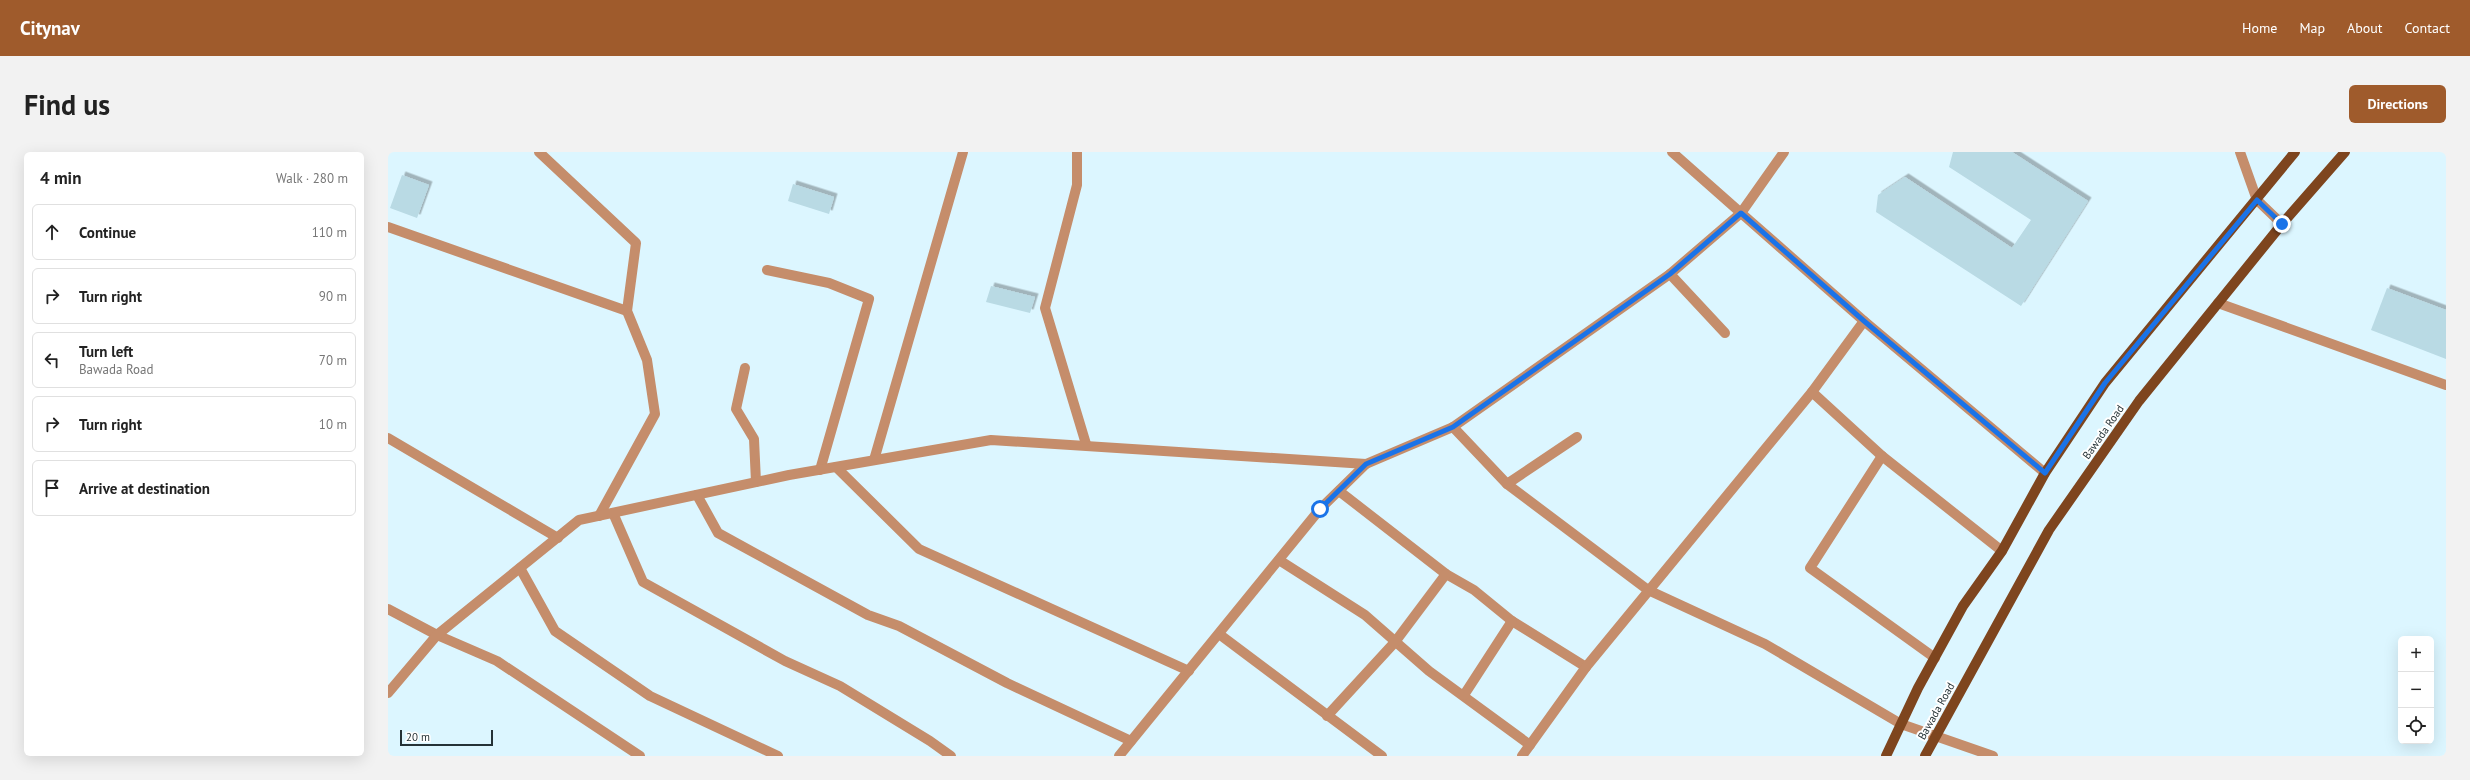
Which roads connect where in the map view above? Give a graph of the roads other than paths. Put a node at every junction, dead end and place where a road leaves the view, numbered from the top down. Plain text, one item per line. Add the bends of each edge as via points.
1 (539, 152) edge
2 (963, 152) edge
3 (1077, 152) edge
4 (1672, 152) edge
5 (1784, 152) edge
6 (2240, 152) edge
7 (2295, 152) edge
8 (2345, 152) edge
9 (2257, 200) junction
10 (1741, 213) junction
11 (2282, 224) junction
12 (388, 227) edge
13 (768, 270) dead end
14 (1670, 274) junction
15 (2218, 303) junction
16 (627, 311) junction
17 (1864, 321) junction
18 (1725, 334) dead end
19 (744, 368) dead end
20 (2446, 385) edge
21 (1812, 392) junction
22 (1453, 427) junction
23 (1577, 437) dead end
24 (388, 438) edge
25 (1086, 444) junction
26 (1882, 456) junction
27 (874, 460) junction
28 (1366, 464) junction
29 (836, 467) junction
30 (820, 470) junction
31 (2045, 473) junction
32 (756, 482) junction
33 (1507, 484) junction
34 (1339, 491) junction
35 (697, 495) junction
36 (613, 513) junction
37 (599, 516) junction
38 (558, 538) junction
39 (2002, 551) junction
40 (1279, 560) junction
41 (520, 568) junction
42 (1446, 574) junction
43 (1648, 590) junction
44 (388, 609) edge
45 (1512, 621) junction
46 (1219, 634) junction
47 (437, 635) junction
48 (1395, 642) junction
49 (1935, 658) junction
50 (1586, 667) junction
51 (1188, 671) junction
52 (388, 693) edge
53 (1464, 696) junction
54 (1327, 716) junction
55 (1901, 724) junction
56 (1936, 735) junction
57 (1131, 741) junction
58 (1530, 745) junction
59 (640, 756) edge
60 (778, 756) edge
61 (950, 756) edge
62 (1119, 756) edge
63 (1382, 756) edge
64 (1522, 756) edge
65 (1886, 756) edge
66 (1925, 756) edge
67 (1993, 756) edge

1 - 16 street via 636,243
2 - 27 street
3 - 25 street via 1076,185 1045,308
4 - 10 street
5 - 10 street
6 - 9 street
7 - 9 main road
8 - 11 main road, Bawada Road
9 - 11 street
9 - 31 main road via 2105,383
10 - 14 street
10 - 17 street
11 - 15 main road, Bawada Road
12 - 16 street
13 - 30 street via 829,283 869,299
14 - 18 street
14 - 22 street
15 - 20 street
15 - 56 main road, Bawada Road via 2138,401 2049,530
16 - 37 street via 647,360 656,414
17 - 21 street
17 - 31 street
19 - 32 street via 736,409 754,439
21 - 26 street
21 - 43 street
22 - 28 street
22 - 33 street
23 - 33 street
24 - 38 street
25 - 27 street via 992,440
25 - 28 street
26 - 39 street
26 - 49 street via 1810,568
27 - 29 street
28 - 34 street
29 - 30 street
29 - 51 street via 919,549
30 - 32 street
31 - 39 main road
32 - 35 street
33 - 43 street
34 - 40 street via 1320,509
34 - 42 street
35 - 36 street
35 - 57 street via 718,533 868,615 899,626 1007,683
36 - 37 street
36 - 61 street via 643,582 785,661 840,686
37 - 38 street via 579,520
38 - 41 street
39 - 49 main road via 1963,606
40 - 46 street
40 - 48 street via 1366,615
41 - 47 street
41 - 60 street via 555,631 650,696
42 - 45 street via 1474,590
42 - 48 street
43 - 50 street
43 - 55 street via 1765,644
44 - 47 street
45 - 50 street
45 - 53 street
46 - 51 street
46 - 54 street
47 - 52 street
47 - 59 street via 497,661
48 - 53 street
48 - 54 street
49 - 55 main road
50 - 58 street
51 - 57 street
53 - 58 street
54 - 63 street
55 - 56 street
55 - 65 main road
56 - 66 main road, Bawada Road
56 - 67 street
57 - 62 street
58 - 64 street

